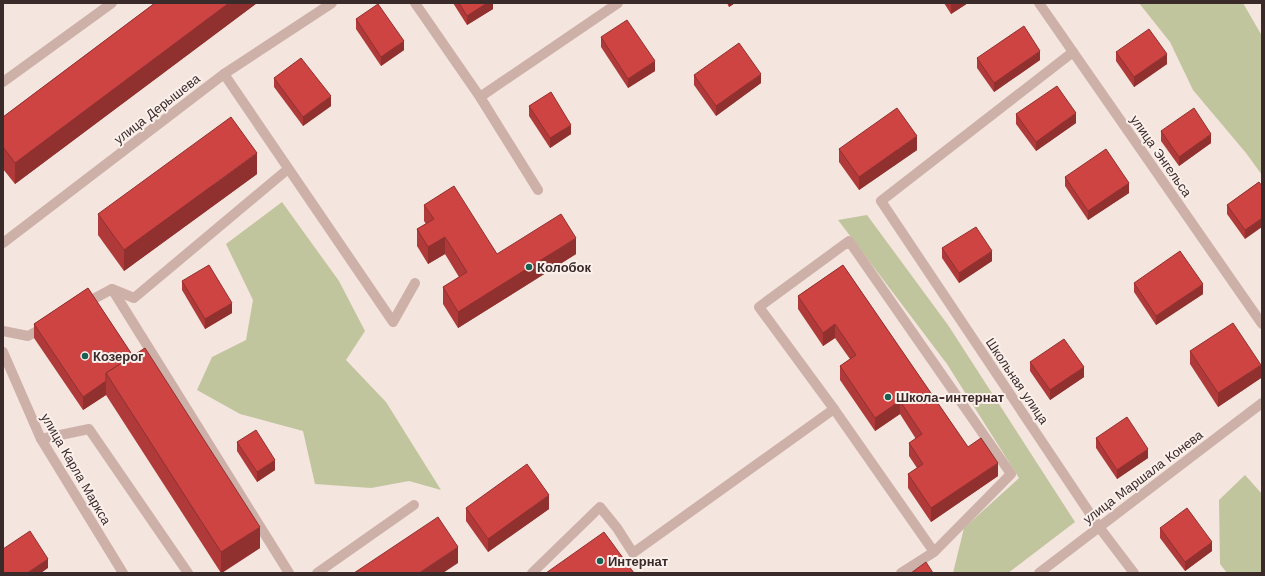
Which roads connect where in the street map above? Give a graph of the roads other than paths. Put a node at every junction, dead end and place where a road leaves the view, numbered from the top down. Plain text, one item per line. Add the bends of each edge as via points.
1 (112, 3) edge
2 (332, 3) edge
3 (415, 3) edge
4 (618, 3) edge
5 (1039, 3) edge
6 (1073, 52) junction
7 (224, 74) junction
8 (3, 82) edge
9 (480, 97) junction
10 (288, 169) junction
11 (538, 190) dead end
12 (3, 243) edge
13 (415, 283) dead end
14 (112, 289) junction
15 (74, 309) edge
16 (55, 320) edge
17 (1262, 324) edge
18 (3, 331) edge
19 (3, 352) edge
20 (1262, 403) edge
21 (834, 409) junction
22 (41, 439) junction
23 (414, 505) dead end
24 (1100, 527) junction
25 (934, 552) junction
26 (122, 573) edge
27 (188, 573) edge
28 (289, 573) edge
29 (316, 573) edge
30 (532, 573) edge
31 (901, 573) edge
32 (1039, 573) edge
33 (1134, 573) edge

1 - 8 street
2 - 7 street, улица Дерышева
3 - 9 street
4 - 9 street
5 - 6 street, улица Энгельса
6 - 17 street, улица Энгельса
6 - 24 street, Школьная улица via 881,201
7 - 10 street
7 - 12 street, улица Дерышева
9 - 11 street
10 - 13 street via 393,322
10 - 14 street via 134,298
14 - 15 street
14 - 28 street
16 - 18 street via 28,336
19 - 22 street, улица Карла Маркса
20 - 24 street, улица Маршала Конева
21 - 25 street
21 - 25 street via 759,307 849,241 1011,474
21 - 30 street via 632,553 600,507
22 - 26 street, улица Карла Маркса
22 - 27 street via 89,429
23 - 29 street
24 - 32 street, улица Маршала Конева
24 - 33 street, Школьная улица
25 - 31 street

